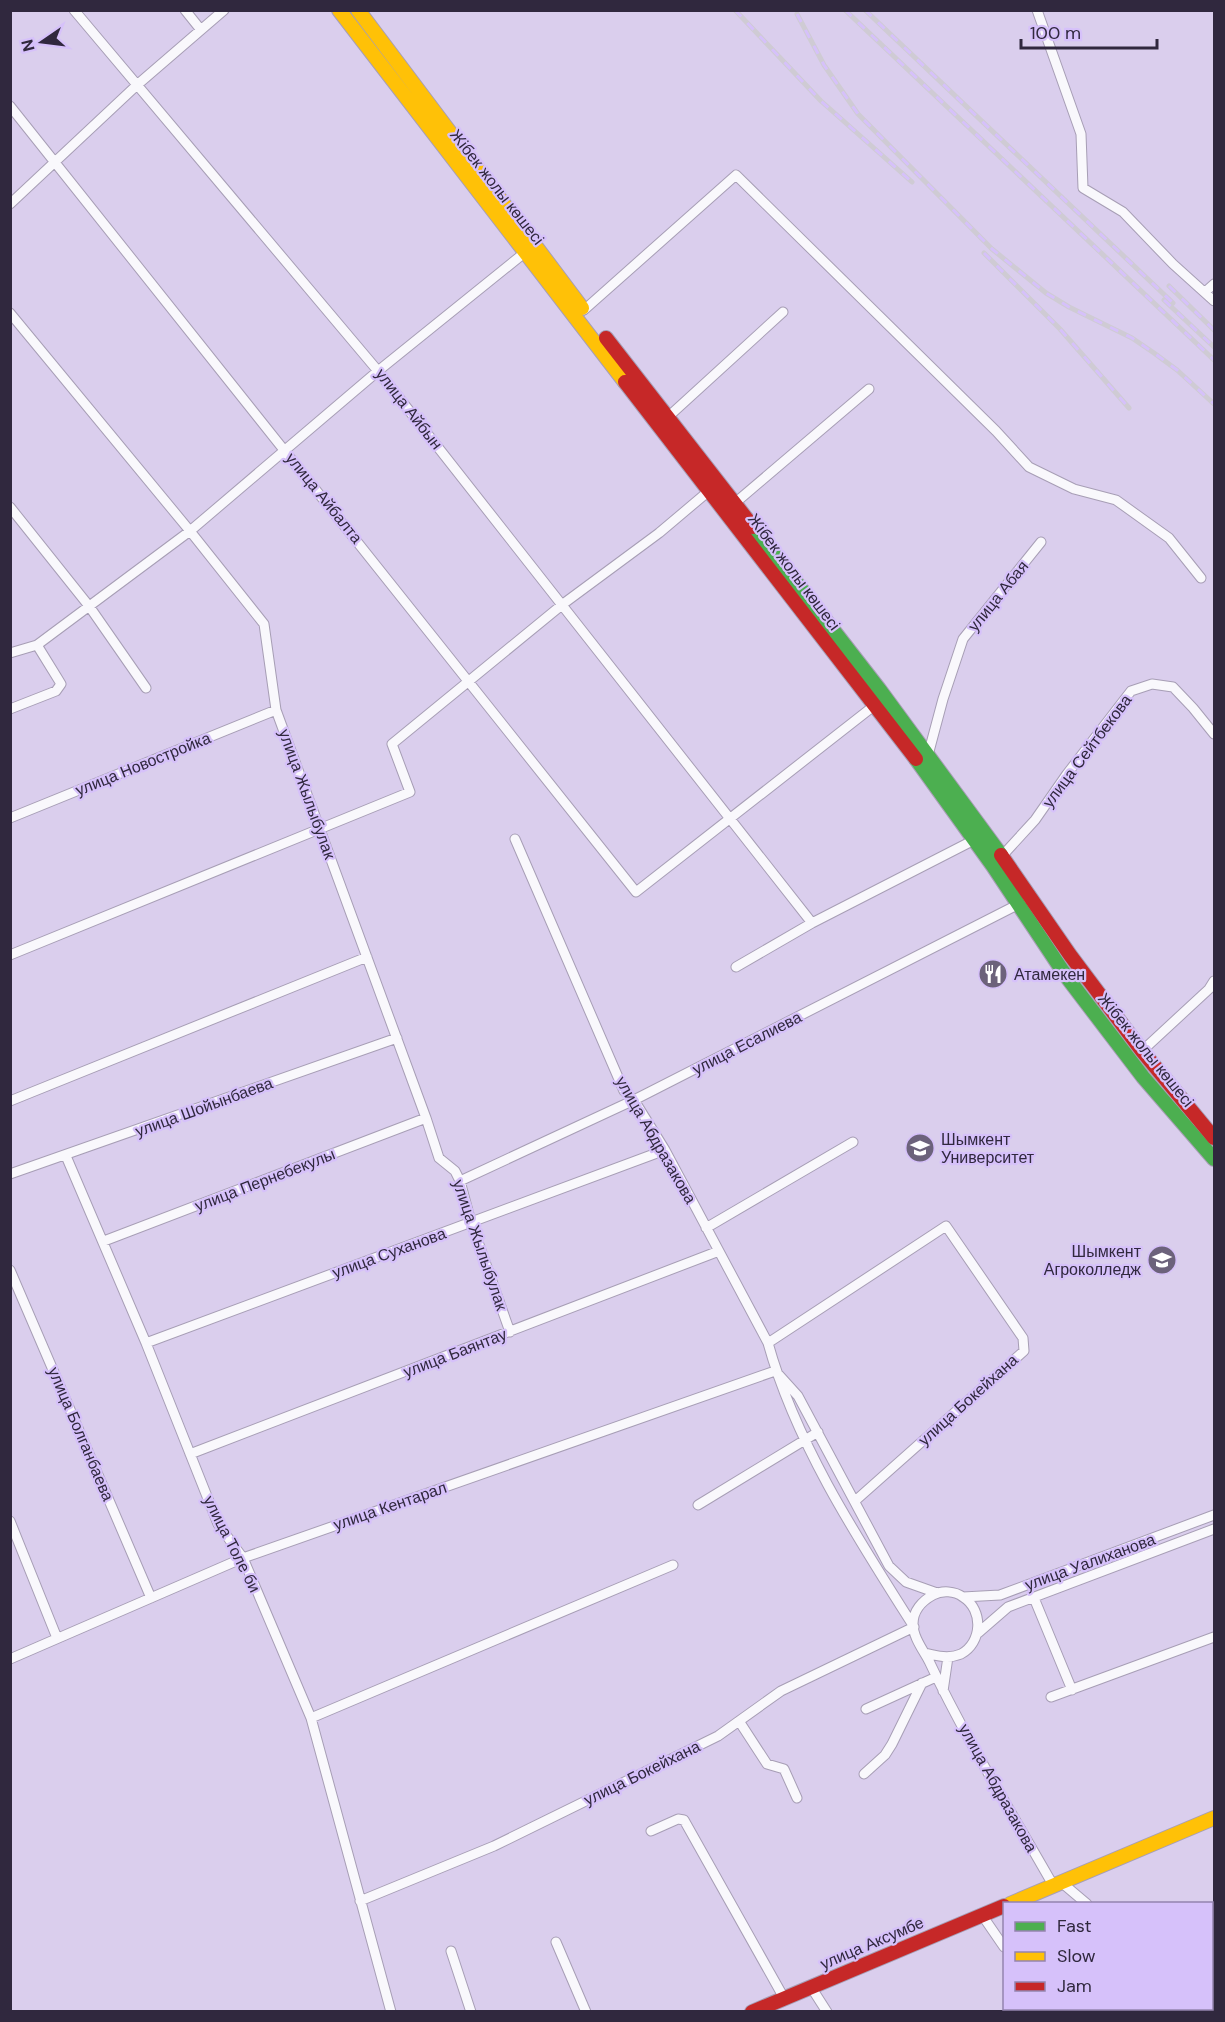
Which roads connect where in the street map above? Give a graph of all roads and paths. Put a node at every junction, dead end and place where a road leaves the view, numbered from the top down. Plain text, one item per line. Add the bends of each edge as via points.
1 (74, 10) edge
2 (185, 10) edge
3 (224, 10) edge
4 (339, 10) edge
5 (358, 10) edge
6 (1037, 10) edge
7 (201, 30) junction
8 (137, 85) junction
9 (10, 106) edge
10 (56, 163) junction
11 (10, 204) edge
12 (531, 248) junction
13 (1215, 284) edge
14 (1205, 292) junction
15 (1215, 301) edge
16 (584, 310) junction
17 (783, 312) dead end
18 (10, 313) edge
19 (378, 371) junction
20 (869, 389) dead end
21 (668, 417) junction
22 (285, 450) junction
23 (710, 490) junction
24 (735, 503) junction
25 (10, 507) edge
26 (190, 531) junction
27 (1041, 542) dead end
28 (1201, 578) dead end
29 (562, 604) junction
30 (89, 606) junction
31 (37, 645) junction
32 (10, 653) edge
33 (469, 680) junction
34 (146, 688) dead end
35 (875, 705) junction
36 (10, 709) edge
37 (276, 710) junction
38 (1212, 730) edge
39 (928, 755) junction
40 (10, 818) edge
41 (730, 819) junction
42 (320, 828) junction
43 (514, 839) dead end
44 (974, 840) junction
45 (1002, 856) junction
46 (1031, 898) junction
47 (1018, 905) junction
48 (812, 923) junction
49 (10, 955) edge
50 (367, 957) junction
51 (736, 967) dead end
52 (1215, 981) edge
53 (397, 1038) junction
54 (1142, 1051) junction
55 (10, 1101) edge
56 (634, 1101) junction
57 (426, 1118) junction
58 (1215, 1138) edge
59 (852, 1142) dead end
60 (664, 1150) junction
61 (66, 1156) junction
62 (1215, 1159) edge
63 (10, 1174) edge
64 (460, 1181) junction
65 (471, 1222) junction
66 (706, 1228) junction
67 (104, 1241) junction
68 (719, 1251) junction
69 (10, 1270) edge
70 (510, 1332) junction
71 (146, 1343) junction
72 (768, 1343) junction
73 (775, 1371) junction
74 (818, 1432) junction
75 (805, 1440) junction
76 (190, 1454) junction
77 (855, 1501) junction
78 (698, 1505) dead end
79 (1215, 1515) edge
80 (10, 1521) edge
81 (1215, 1529) edge
82 (243, 1558) junction
83 (673, 1565) dead end
84 (937, 1593) junction
85 (963, 1597) junction
86 (151, 1598) junction
87 (1034, 1598) junction
88 (914, 1627) junction
89 (978, 1633) junction
90 (1215, 1637) edge
91 (57, 1638) junction
92 (925, 1653) junction
93 (948, 1657) junction
94 (10, 1659) edge
95 (936, 1677) junction
96 (922, 1683) junction
97 (1072, 1689) junction
98 (943, 1691) junction
99 (1051, 1697) dead end
100 (866, 1709) dead end
101 (311, 1718) junction
102 (740, 1721) junction
103 (864, 1774) dead end
104 (797, 1798) dead end
105 (1215, 1818) edge
106 (651, 1831) dead end
107 (1057, 1884) junction
108 (360, 1901) junction
109 (1015, 1902) edge
110 (1084, 1902) edge
111 (1003, 1907) edge
112 (982, 1915) junction
113 (556, 1942) dead end
114 (1003, 1944) edge
115 (451, 1950) dead end
116 (811, 1986) junction
117 (784, 1998) junction
118 (391, 2012) edge
119 (471, 2012) edge
120 (586, 2012) edge
121 (752, 2012) edge
122 (826, 2012) edge

1 - 8 street, улица Айбын
2 - 7 street
3 - 7 street
4 - 12 main road, Жібек жолы көшесі
5 - 12 main road, Жібек жолы көшесі
6 - 14 street via 1081,134 1083,188 1123,212
7 - 8 street
8 - 10 street
8 - 19 street, улица Айбын
9 - 10 street, улица Айбалта
10 - 11 street
10 - 22 street, улица Айбалта
12 - 16 main road, Жібек жолы көшесі
12 - 19 street
12 - 23 main road, Жібек жолы көшесі
13 - 14 street
14 - 15 street
16 - 21 main road, Жібек жолы көшесі
16 - 28 street via 736,175 1029,467 1074,489 1116,500 1169,538
17 - 21 street
18 - 26 street, улица Жылыбулак
19 - 22 street
19 - 29 street, улица Айбын
20 - 24 street
21 - 24 main road, Жібек жолы көшесі
22 - 26 street
22 - 33 street, улица Айбалта
23 - 29 street
23 - 35 main road, Жібек жолы көшесі
24 - 39 main road, Жібек жолы көшесі
25 - 30 street
26 - 30 street
26 - 37 street, улица Жылыбулак via 264,624
27 - 39 street, улица Абая via 963,639
29 - 33 street
29 - 41 street, улица Айбын
30 - 31 street
30 - 34 street
31 - 32 street
31 - 36 street via 61,684
33 - 41 street, улица Айбалта via 636,892
33 - 42 street via 392,744 410,792
35 - 41 street
35 - 44 main road, Жібек жолы көшесі
37 - 40 street, улица Новостройка
37 - 42 street, улица Жылыбулак
38 - 45 street, улица Сейтбекова via 1173,687 1152,684 1131,691 1035,820
39 - 45 main road, Жібек жолы көшесі
41 - 48 street, улица Айбын
42 - 49 street
42 - 50 street, улица Жылыбулак
43 - 56 street, улица Абдразакова via 624,1091
44 - 47 main road, Жібек жолы көшесі
44 - 48 street
45 - 46 main road, Жібек жолы көшесі
46 - 47 street, улица Есалиева
46 - 54 main road, Жібек жолы көшесі
47 - 56 street, улица Есалиева
47 - 62 main road, Жібек жолы көшесі via 1143,1077
48 - 51 street
50 - 53 street, улица Жылыбулак
50 - 55 street
52 - 54 street
53 - 57 street, улица Жылыбулак
53 - 61 street, улица Шойынбаева
54 - 58 main road, Жібек жолы көшесі
56 - 60 street, улица Абдразакова
56 - 64 street, улица Есалиева
57 - 64 street, улица Жылыбулак via 438,1158 455,1171
57 - 67 street, улица Пернебекулы
59 - 66 street
60 - 65 street, улица Суханова
60 - 66 street, улица Абдразакова
61 - 63 street, улица Шойынбаева
61 - 67 street, улица Толе би
64 - 65 street, улица Жылыбулак
65 - 70 street, улица Жылыбулак
65 - 71 street, улица Суханова
66 - 68 street, улица Абдразакова
67 - 71 street, улица Толе би
68 - 70 street, улица Баянтау
68 - 72 street, улица Абдразакова
69 - 86 street, улица Болганбаева
70 - 76 street, улица Баянтау
71 - 76 street, улица Толе би
72 - 73 street, улица Абдразакова
72 - 77 street, улица Бокейхана via 946,1226 1023,1338 1024,1351
73 - 74 street, улица Абдразакова via 798,1396
73 - 75 street, улица Абдразакова
73 - 82 street, улица Кентарал
74 - 75 street
74 - 77 street, улица Абдразакова
75 - 78 street
75 - 88 street, улица Абдразакова via 861,1543
76 - 82 street, улица Толе би via 218,1524
77 - 84 street, улица Абдразакова via 888,1566 906,1582
79 - 85 street, улица Уалиханова via 1000,1595
80 - 91 street
81 - 87 street, улица Уалиханова
82 - 86 street, улица Кентарал
82 - 101 street, улица Толе би
83 - 101 street
84 - 85 street
84 - 88 street via 916,1610
85 - 89 street via 973,1606
86 - 91 street, улица Кентарал
87 - 89 street, улица Уалиханова via 1008,1607
87 - 97 street
88 - 92 street
88 - 102 street, улица Бокейхана via 781,1691
89 - 93 street via 961,1654
90 - 97 street
91 - 94 street, улица Кентарал
92 - 93 street
92 - 95 street, улица Абдразакова
93 - 98 street
95 - 96 street
95 - 98 street, улица Абдразакова
96 - 100 street
96 - 103 street via 885,1755
97 - 99 street
98 - 107 street, улица Абдразакова
101 - 108 street, улица Толе би
102 - 104 street via 767,1764 784,1769
102 - 108 street, улица Бокейхана via 718,1736 494,1846
105 - 107 main road
106 - 117 street via 684,1820
107 - 109 main road
107 - 110 street
108 - 118 street, улица Толе би
111 - 112 main road, улица Аксумбе
112 - 114 street
112 - 116 main road, улица Аксумбе
113 - 120 street
115 - 119 street
116 - 117 main road, улица Аксумбе
116 - 122 street
117 - 121 main road, улица Аксумбе

